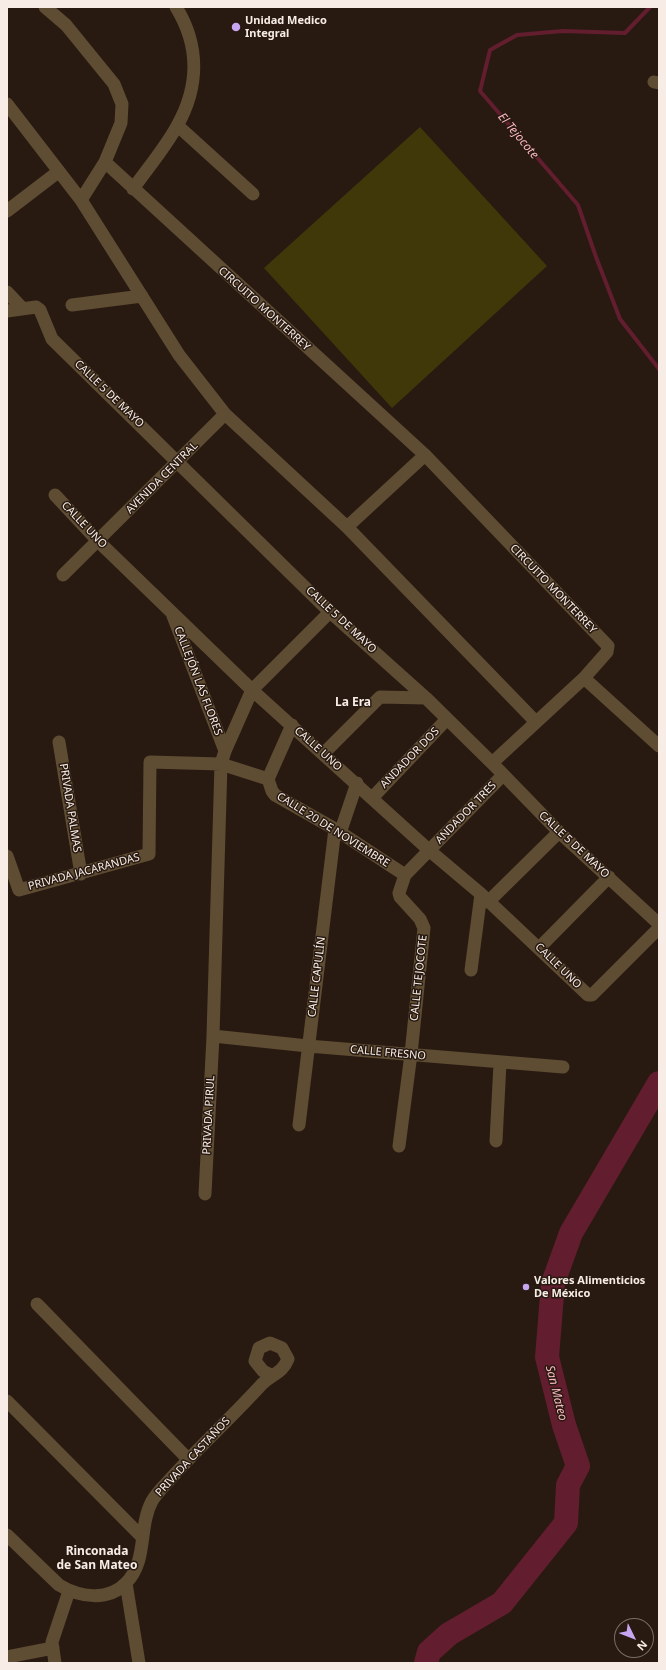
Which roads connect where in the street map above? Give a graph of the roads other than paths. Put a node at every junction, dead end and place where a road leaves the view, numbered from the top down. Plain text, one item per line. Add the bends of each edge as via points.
1 (46, 7) edge
2 (176, 7) edge
3 (7, 104) edge
4 (178, 126) junction
5 (104, 162) junction
6 (58, 172) junction
7 (133, 189) junction
8 (252, 194) dead end
9 (81, 200) junction
10 (7, 211) edge
11 (7, 292) edge
12 (142, 296) junction
13 (72, 305) dead end
14 (29, 308) junction
15 (7, 311) edge
16 (225, 414) junction
17 (425, 455) junction
18 (179, 462) junction
19 (55, 495) dead end
20 (347, 527) junction
21 (98, 541) junction
22 (63, 575) dead end
23 (171, 612) junction
24 (330, 612) junction
25 (584, 678) junction
26 (252, 690) junction
27 (426, 698) junction
28 (447, 719) junction
29 (535, 721) junction
30 (292, 725) junction
31 (59, 742) dead end
32 (659, 746) edge
33 (225, 751) junction
34 (323, 754) junction
35 (492, 763) junction
36 (221, 764) junction
37 (503, 775) junction
38 (268, 779) junction
39 (357, 783) junction
40 (372, 797) junction
41 (337, 831) junction
42 (559, 832) junction
43 (430, 850) junction
44 (7, 856) edge
45 (81, 874) junction
46 (405, 875) junction
47 (609, 877) junction
48 (485, 898) junction
49 (659, 924) edge
50 (659, 928) edge
51 (539, 948) junction
52 (471, 970) dead end
53 (213, 1036) junction
54 (308, 1046) junction
55 (412, 1054) junction
56 (500, 1063) junction
57 (564, 1067) dead end
58 (299, 1126) dead end
59 (496, 1141) dead end
60 (399, 1146) dead end
61 (205, 1194) dead end
62 (37, 1304) dead end
63 (271, 1376) dead end
64 (7, 1402) edge
65 (188, 1459) junction
66 (7, 1535) edge
67 (142, 1537) junction
68 (126, 1583) junction
69 (69, 1591) junction
70 (53, 1648) junction
71 (7, 1657) edge
72 (55, 1663) edge
73 (139, 1663) edge

1 - 5 street via 66,25 114,84 122,104 121,123
2 - 4 street via 192,41 194,66 193,86
3 - 6 street
4 - 7 street
4 - 8 street
5 - 7 street, CIRCUITO MONTERREY
5 - 9 street
6 - 9 street
6 - 10 street
7 - 17 street, CIRCUITO MONTERREY
9 - 12 street
11 - 14 street, CALLE 5 DE MAYO
12 - 13 street
12 - 16 street via 179,355
14 - 15 street
14 - 18 street, CALLE 5 DE MAYO via 40,310 52,338
16 - 18 street, AVENIDA CENTRAL
16 - 20 street
17 - 20 street
17 - 25 street, CIRCUITO MONTERREY via 608,646 607,652
18 - 21 street, AVENIDA CENTRAL
18 - 24 street, CALLE 5 DE MAYO
19 - 21 street, CALLE UNO
20 - 29 street
21 - 22 street, AVENIDA CENTRAL
21 - 23 street, CALLE UNO
23 - 26 street, CALLE UNO
23 - 33 street, CALLEJÓN LAS FLORES
24 - 26 street
24 - 27 street, CALLE 5 DE MAYO
25 - 29 street, CIRCUITO MONTERREY
25 - 32 street
26 - 30 street, CALLE UNO
26 - 33 street
27 - 28 street, CALLE 5 DE MAYO
27 - 34 street via 380,697
28 - 35 street, CALLE 5 DE MAYO
28 - 40 street, ANDADOR DOS
29 - 35 street, CIRCUITO MONTERREY
30 - 34 street, CALLE UNO
30 - 38 street
31 - 45 street, PRIVADA PALMAS
33 - 36 street
34 - 39 street, CALLE UNO
35 - 37 street, CALLE 5 DE MAYO
36 - 38 street
36 - 45 street, PRIVADA JACARANDAS via 150,762 149,854
36 - 53 street
37 - 42 street, CALLE 5 DE MAYO
37 - 43 street, ANDADOR TRES
38 - 41 street, CALLE 20 DE NOVIEMBRE via 275,794
39 - 40 street, CALLE UNO
39 - 41 street, CALLE CAPULÍN
40 - 43 street, CALLE UNO
41 - 46 street, CALLE 20 DE NOVIEMBRE
41 - 54 street, CALLE CAPULÍN
42 - 47 street, CALLE 5 DE MAYO
42 - 48 street
43 - 46 street, CALLE TEJOCOTE
43 - 48 street, CALLE UNO
44 - 45 street, PRIVADA JACARANDAS via 19,890
46 - 55 street, CALLE TEJOCOTE via 400,896 420,919 424,928
47 - 49 street, CALLE 5 DE MAYO
47 - 51 street
48 - 51 street, CALLE UNO
48 - 52 street
50 - 51 street, CALLE UNO via 592,995 588,995
53 - 54 street, CALLE FRESNO
53 - 61 street, PRIVADA PIRUL
54 - 55 street, CALLE FRESNO
54 - 58 street, CALLE CAPULÍN
55 - 56 street, CALLE FRESNO
55 - 60 street
56 - 57 street, CALLE FRESNO
56 - 59 street
62 - 65 street
63 - 65 street, PRIVADA CASTAÑOS
64 - 67 street
65 - 67 street, PRIVADA CASTAÑOS via 152,1500 144,1521
66 - 69 street via 59,1585
67 - 68 street, PRIVADA CASTAÑOS via 141,1553 136,1568
68 - 69 street, PRIVADA CASTAÑOS via 114,1592 98,1596
68 - 73 street
69 - 70 street via 52,1642
70 - 71 street
70 - 72 street

